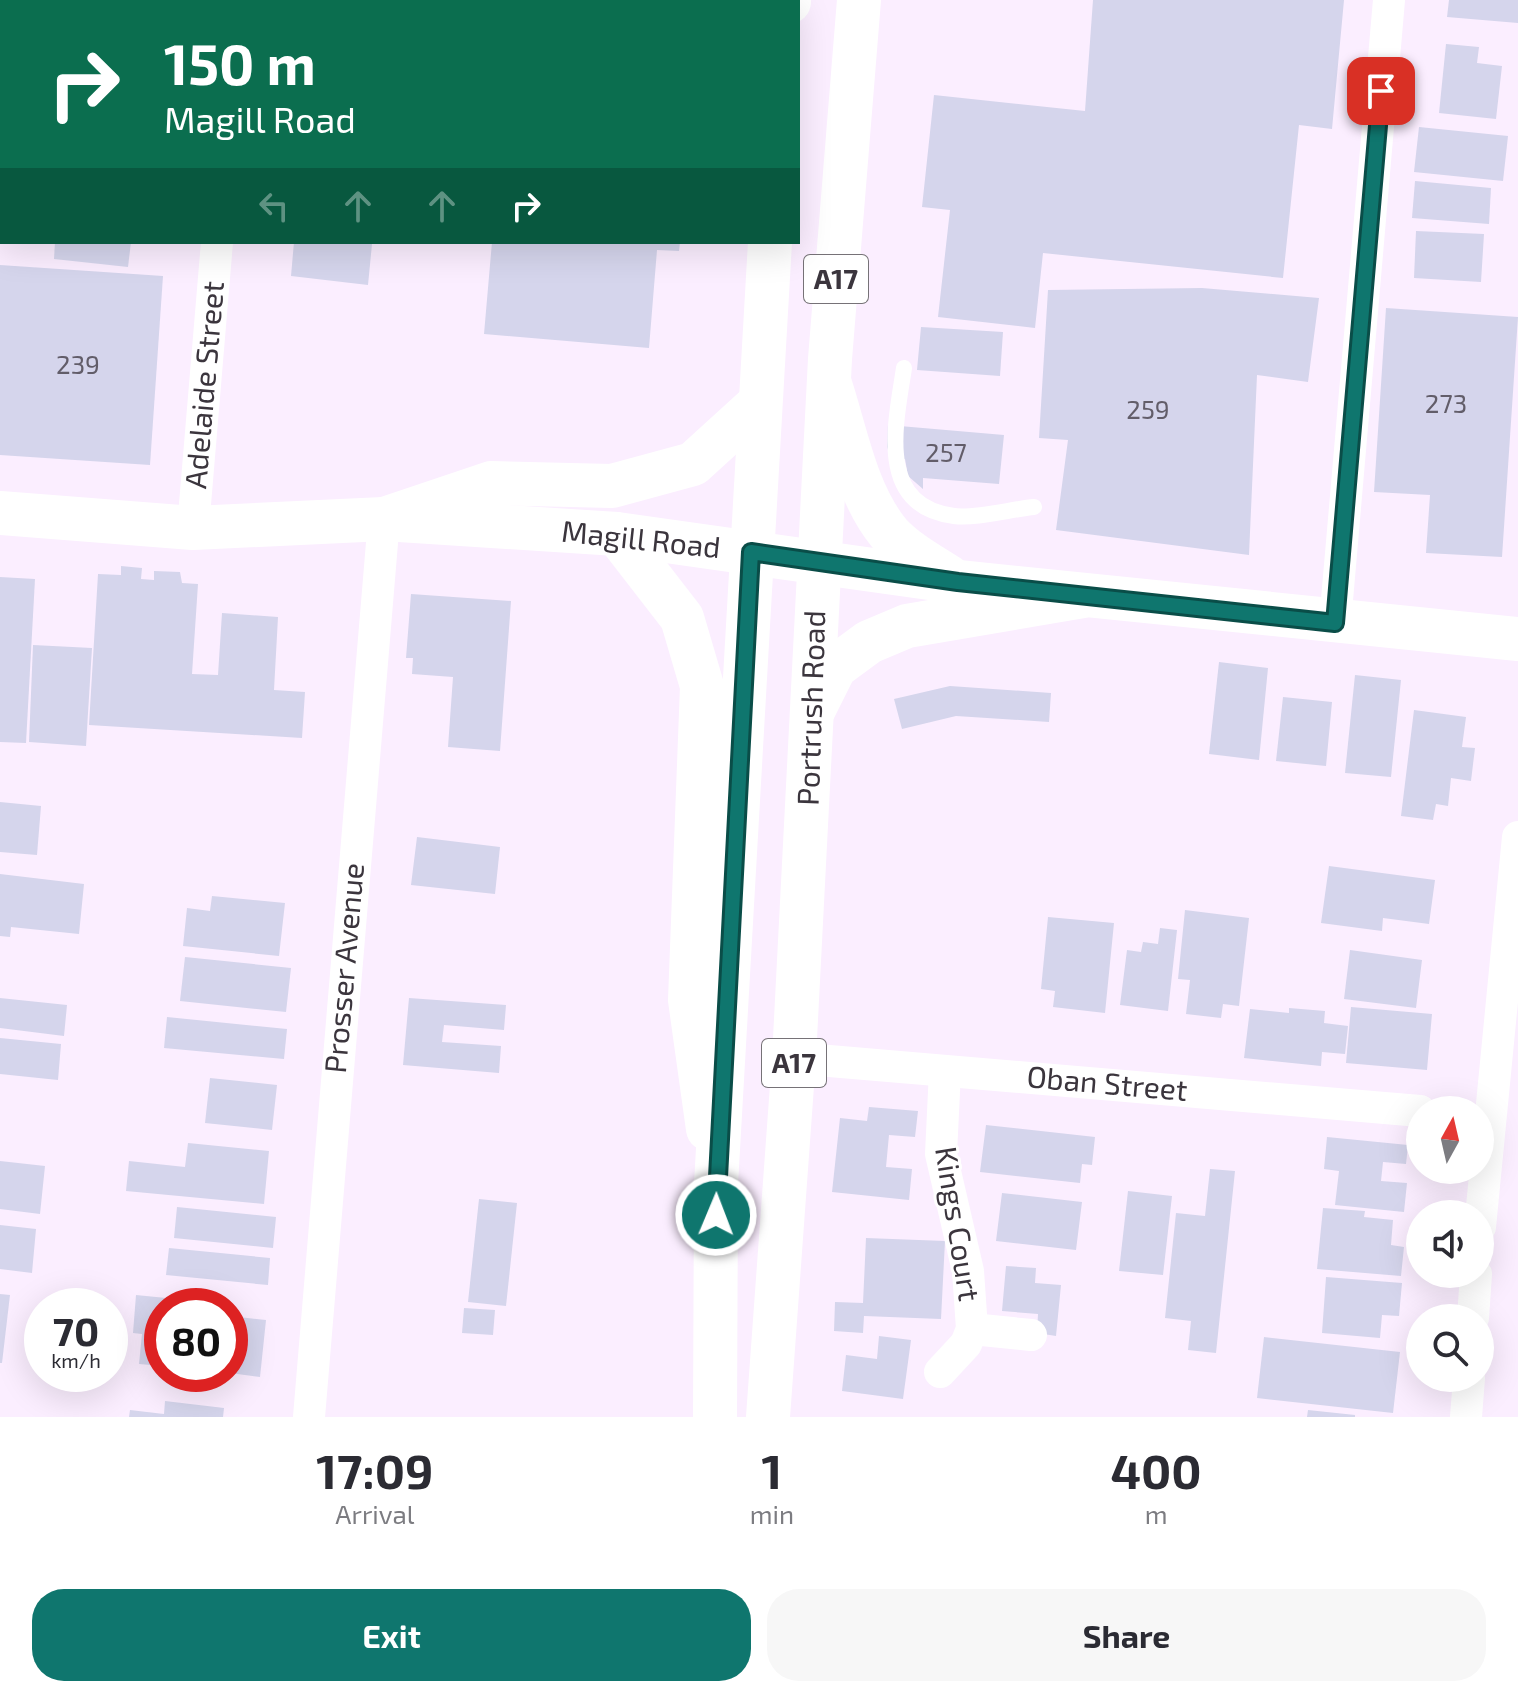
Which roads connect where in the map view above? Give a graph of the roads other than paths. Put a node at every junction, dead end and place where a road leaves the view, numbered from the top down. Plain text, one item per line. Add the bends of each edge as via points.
1 (859, 0) edge
2 (1389, 0) edge
3 (217, 244) edge
4 (770, 244) edge
5 (904, 368) dead end
6 (828, 378) junction
7 (760, 403) junction
8 (1034, 507) dead end
9 (0, 513) edge
10 (384, 519) junction
11 (193, 528) junction
12 (617, 534) junction
13 (751, 552) junction
14 (817, 561) junction
15 (958, 582) junction
16 (1083, 596) junction
17 (1335, 623) junction
18 (1518, 639) edge
19 (814, 709) junction
20 (1518, 837) edge
21 (794, 1058) junction
22 (945, 1071) junction
23 (1486, 1096) edge
24 (1406, 1110) edge
25 (716, 1184) junction
26 (972, 1329) junction
27 (1031, 1335) dead end
28 (940, 1372) dead end
29 (1468, 1392) edge
30 (309, 1417) edge
31 (715, 1417) edge
32 (768, 1417) edge
33 (1466, 1417) edge

1 - 6 main road, Portrush Road / A17
2 - 17 street
3 - 11 street, Adelaide Street
4 - 7 main road, A17
5 - 8 lane via 894,438 904,487 925,508 956,517
6 - 14 main road, Portrush Road / A17
6 - 15 main road via 862,487 889,533
7 - 10 main road via 693,464 612,486 491,483
7 - 13 main road, A17
9 - 11 main road, Magill Road
10 - 11 main road, Magill Road
10 - 12 main road, Magill Road
10 - 30 street, Prosser Avenue
12 - 13 main road, Magill Road
12 - 25 main road via 682,618 702,686 690,1000
13 - 14 main road, Magill Road
13 - 25 main road, A17
14 - 15 main road, Magill Road
14 - 19 main road, Portrush Road / A17
15 - 16 main road, Magill Road
16 - 17 main road, Magill Road
16 - 19 main road via 887,633 835,667
17 - 18 main road, Magill Road
19 - 21 main road, Portrush Road / A17
20 - 23 street
21 - 22 street, Oban Street
21 - 32 main road, Portrush Road / A17
22 - 24 street, Oban Street
22 - 26 street, Kings Court via 941,1154 968,1271
25 - 31 main road, A17
26 - 27 street
26 - 28 street via 966,1344
29 - 33 street

